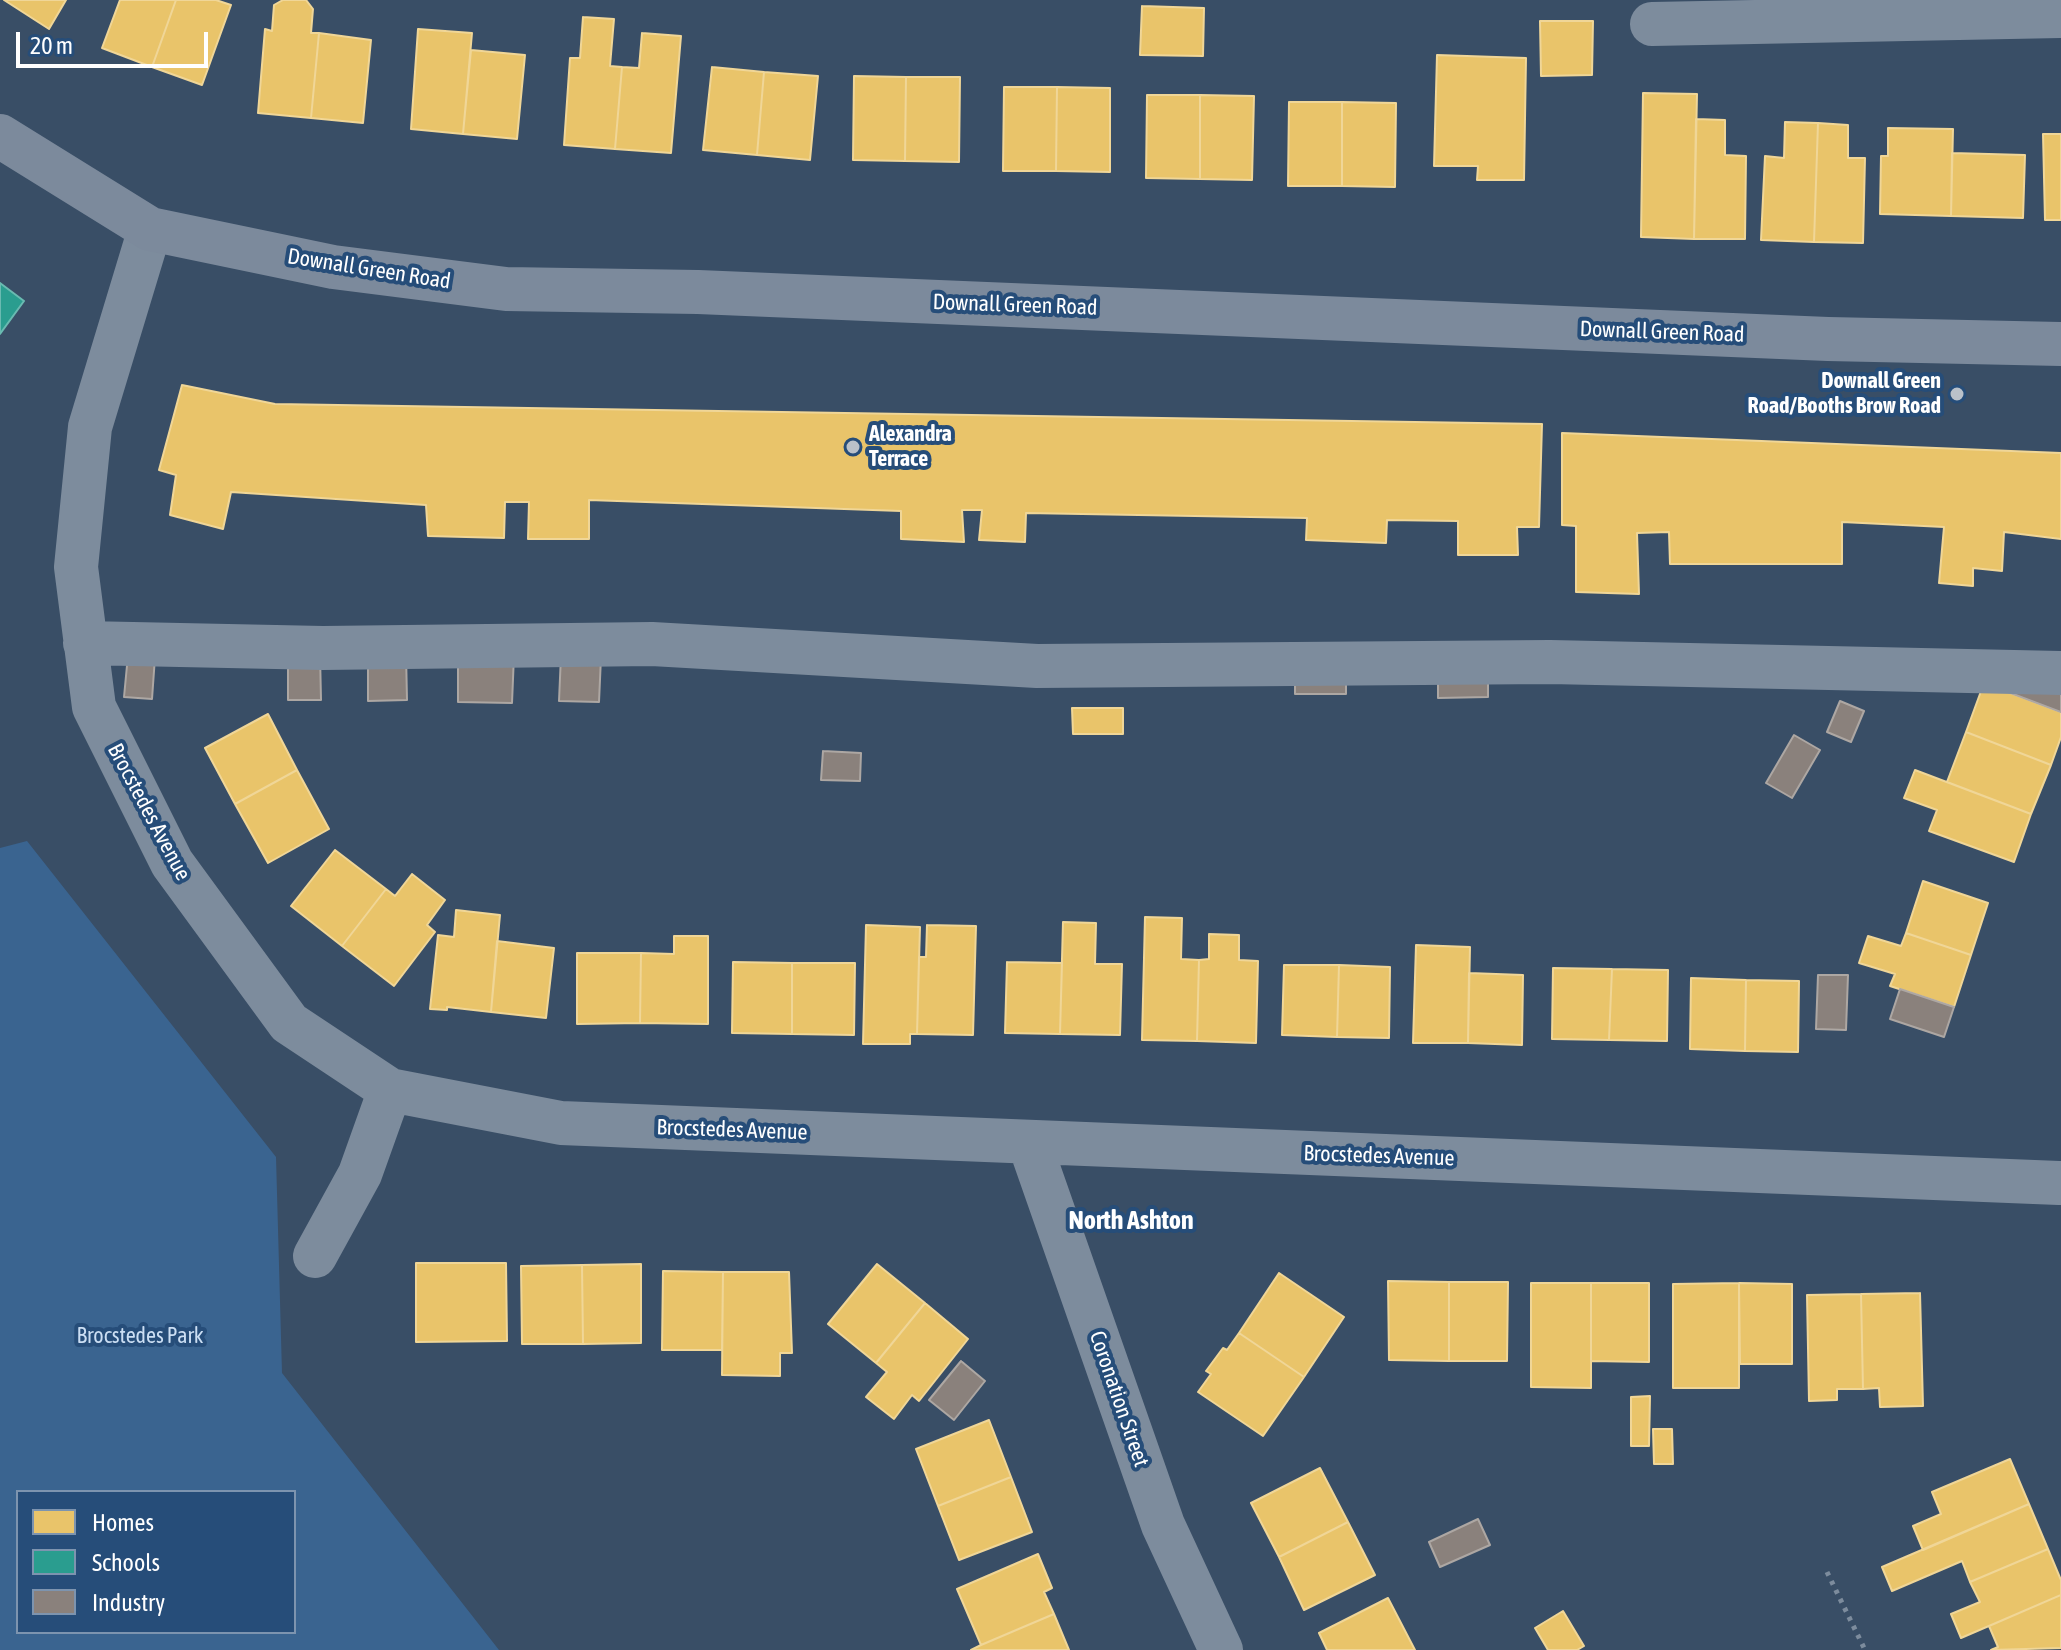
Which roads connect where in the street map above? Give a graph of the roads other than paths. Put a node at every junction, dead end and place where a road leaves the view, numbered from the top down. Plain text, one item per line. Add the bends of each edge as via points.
1 (2061, 16) edge
2 (1652, 24) dead end
3 (0, 136) edge
4 (150, 229) junction
5 (2061, 344) edge
6 (85, 643) junction
7 (2061, 673) edge
8 (390, 1090) junction
9 (1029, 1142) junction
10 (2060, 1186) edge
11 (315, 1256) dead end
12 (1221, 1650) edge

1 - 2 street
3 - 4 main road, Downall Green Road
4 - 5 main road, Downall Green Road via 333,267 506,289
4 - 6 street, Brocstedes Avenue via 90,427 76,567
6 - 7 street via 323,648 652,644 1037,666 1550,662
6 - 8 street, Brocstedes Avenue via 94,707 172,863 289,1023
8 - 9 street, Brocstedes Avenue via 561,1123
8 - 11 street via 360,1174
9 - 10 street, Brocstedes Avenue
9 - 12 street, Coronation Street via 1163,1525

